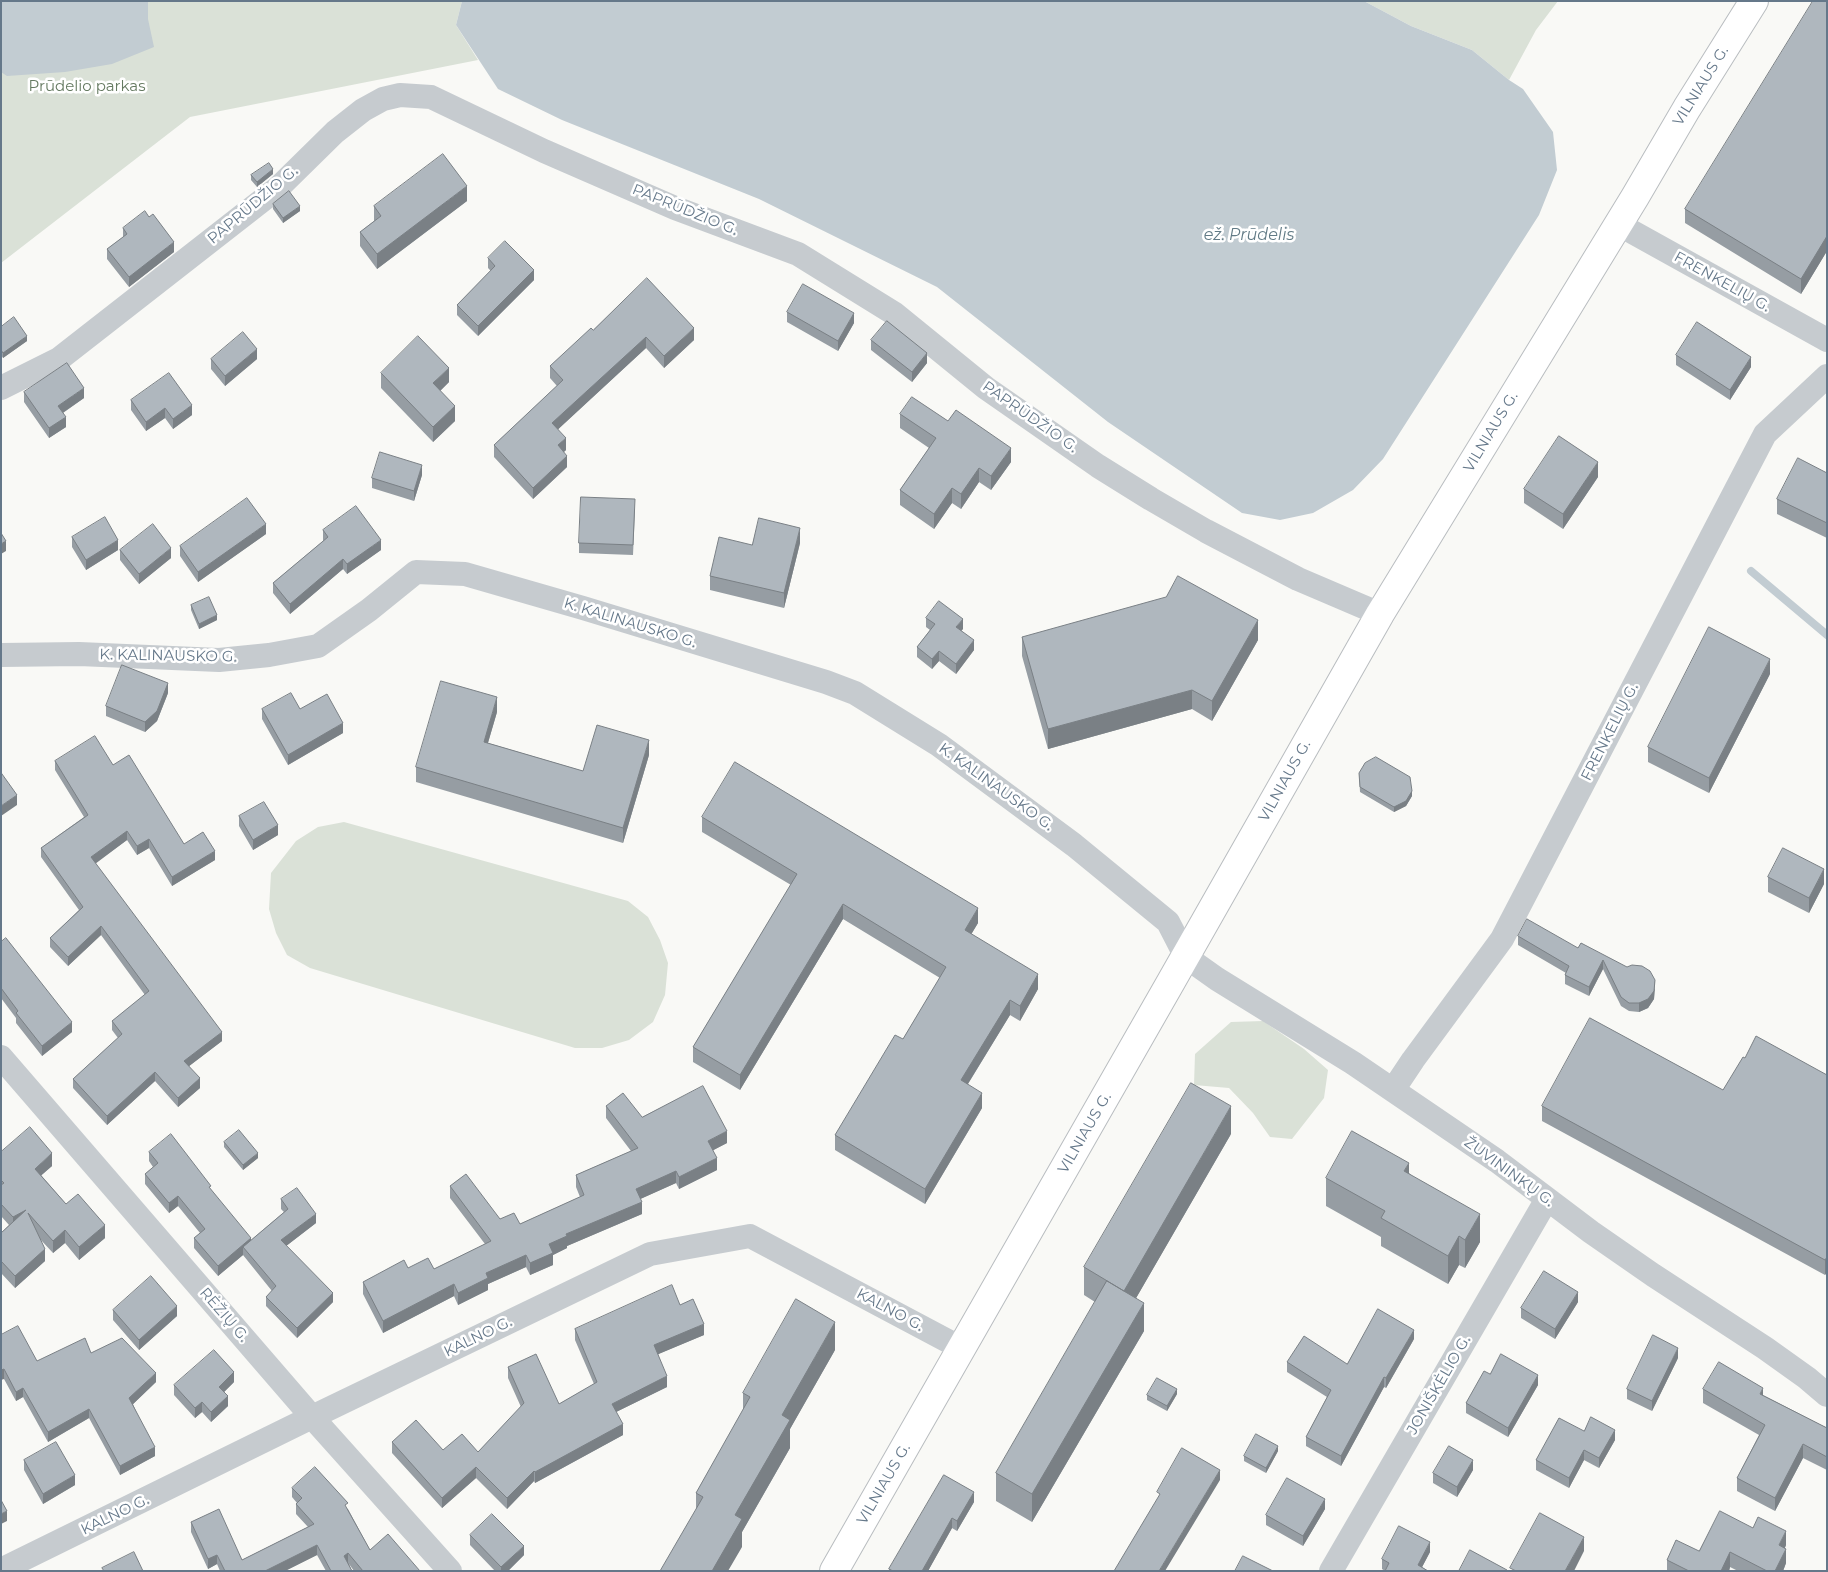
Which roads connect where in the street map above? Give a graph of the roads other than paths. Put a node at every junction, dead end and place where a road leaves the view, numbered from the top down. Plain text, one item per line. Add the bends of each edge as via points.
1 (1754, 1) edge
2 (1618, 224) junction
3 (1827, 340) edge
4 (1827, 376) edge
5 (1, 388) edge
6 (1380, 614) junction
7 (1, 655) edge
8 (1186, 956) junction
9 (1, 1057) edge
10 (1393, 1090) junction
11 (1548, 1200) junction
12 (961, 1348) junction
13 (1827, 1395) edge
14 (312, 1417) junction
15 (1, 1570) edge
16 (450, 1571) edge
17 (834, 1571) edge
18 (1331, 1571) edge

1 - 2 highway, VILNIAUS G.
2 - 3 street, FRENKELIŲ G.
2 - 6 highway, VILNIAUS G.
4 - 10 street, FRENKELIŲ G. via 1765,434 1502,939
5 - 6 street, PAPRŪDŽIO G. via 59,359 278,188 335,132 363,110 383,99 400,95 431,97 674,208 798,254 895,314 986,388 1151,499 1298,579
6 - 8 highway, VILNIAUS G.
7 - 8 street, K. KALINAUSKO G. via 78,654 219,660 269,655 318,646 416,572 465,574 855,693 939,745 1074,845 1168,922
8 - 10 street, ŽUVININKŲ G.
8 - 12 highway, VILNIAUS G.
9 - 14 street, RĖŽIŲ G.
10 - 11 street, ŽUVININKŲ G.
11 - 13 street, ŽUVININKŲ G. via 1653,1275 1765,1348
11 - 18 street, JONIŠKĖLIO G.
12 - 14 street, KALNO G. via 750,1236 650,1254
12 - 17 highway, VILNIAUS G.
14 - 15 street, KALNO G.
14 - 16 street, RĖŽIŲ G.

